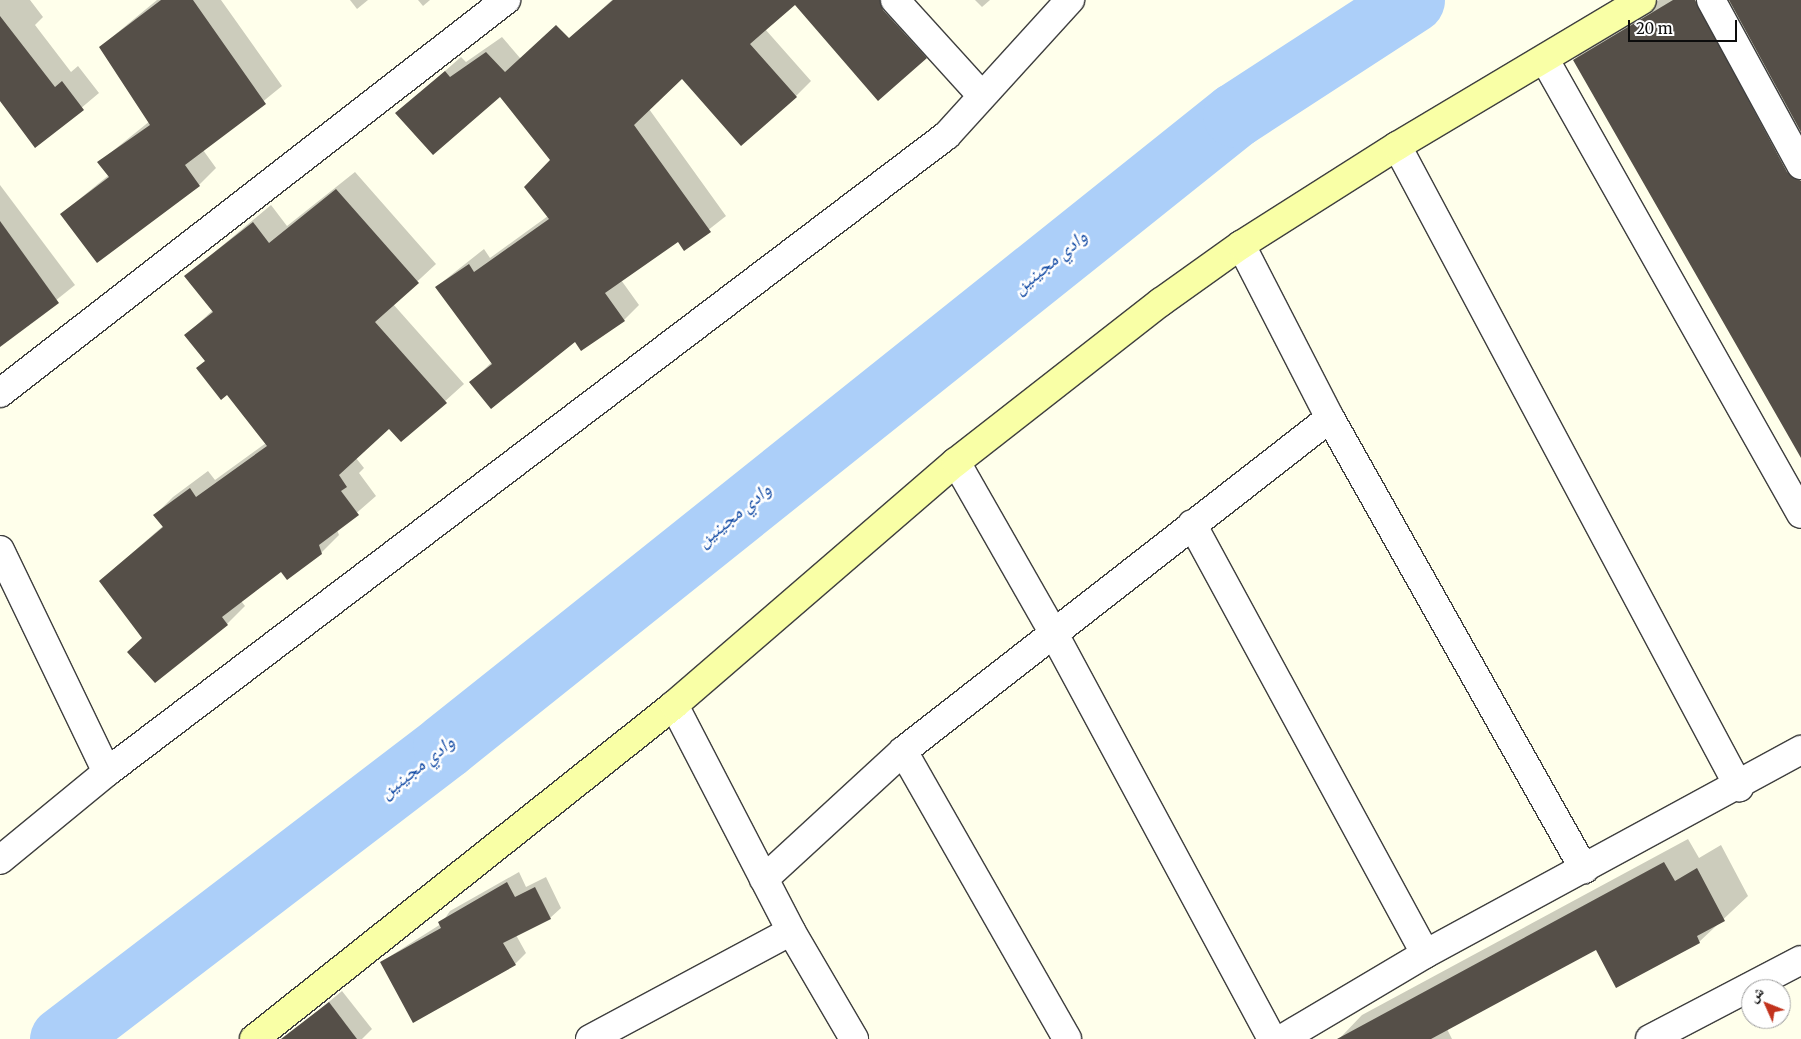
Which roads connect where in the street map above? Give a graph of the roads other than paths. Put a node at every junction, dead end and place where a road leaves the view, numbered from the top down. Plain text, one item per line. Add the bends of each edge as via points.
1 (506, 0) edge
2 (895, 0) edge
3 (1070, 0) edge
4 (1642, 0) edge
5 (1711, 0) edge
6 (1545, 60) junction
7 (980, 95) junction
8 (1397, 146) junction
9 (1801, 165) edge
10 (1241, 245) junction
11 (0, 393) edge
12 (1330, 418) junction
13 (956, 462) junction
14 (1801, 514) edge
15 (1192, 524) junction
16 (0, 550) edge
17 (1054, 634) junction
18 (674, 705) junction
19 (903, 751) junction
20 (1799, 756) edge
21 (107, 772) junction
22 (1739, 787) junction
23 (0, 860) edge
24 (1584, 870) junction
25 (764, 879) junction
26 (791, 931) junction
27 (1426, 954) junction
28 (1801, 960) edge
29 (254, 1039) edge
30 (590, 1039) edge
31 (854, 1039) edge
32 (1067, 1039) edge
33 (1272, 1039) edge
34 (1282, 1039) edge
35 (1650, 1039) edge

1 - 11 street
2 - 7 street
3 - 7 street
4 - 6 street
5 - 9 street
6 - 8 street
6 - 14 street
7 - 21 street via 947,135
8 - 10 street
8 - 22 street
10 - 12 street
10 - 13 street
12 - 15 street
12 - 24 street
13 - 17 street
13 - 18 street
15 - 17 street
15 - 27 street
16 - 21 street
17 - 19 street
17 - 33 street
18 - 25 street
18 - 29 street
19 - 25 street
19 - 32 street
20 - 22 street
21 - 23 street
22 - 24 street
24 - 27 street
25 - 26 street
26 - 30 street
26 - 31 street
27 - 34 street
28 - 35 street

